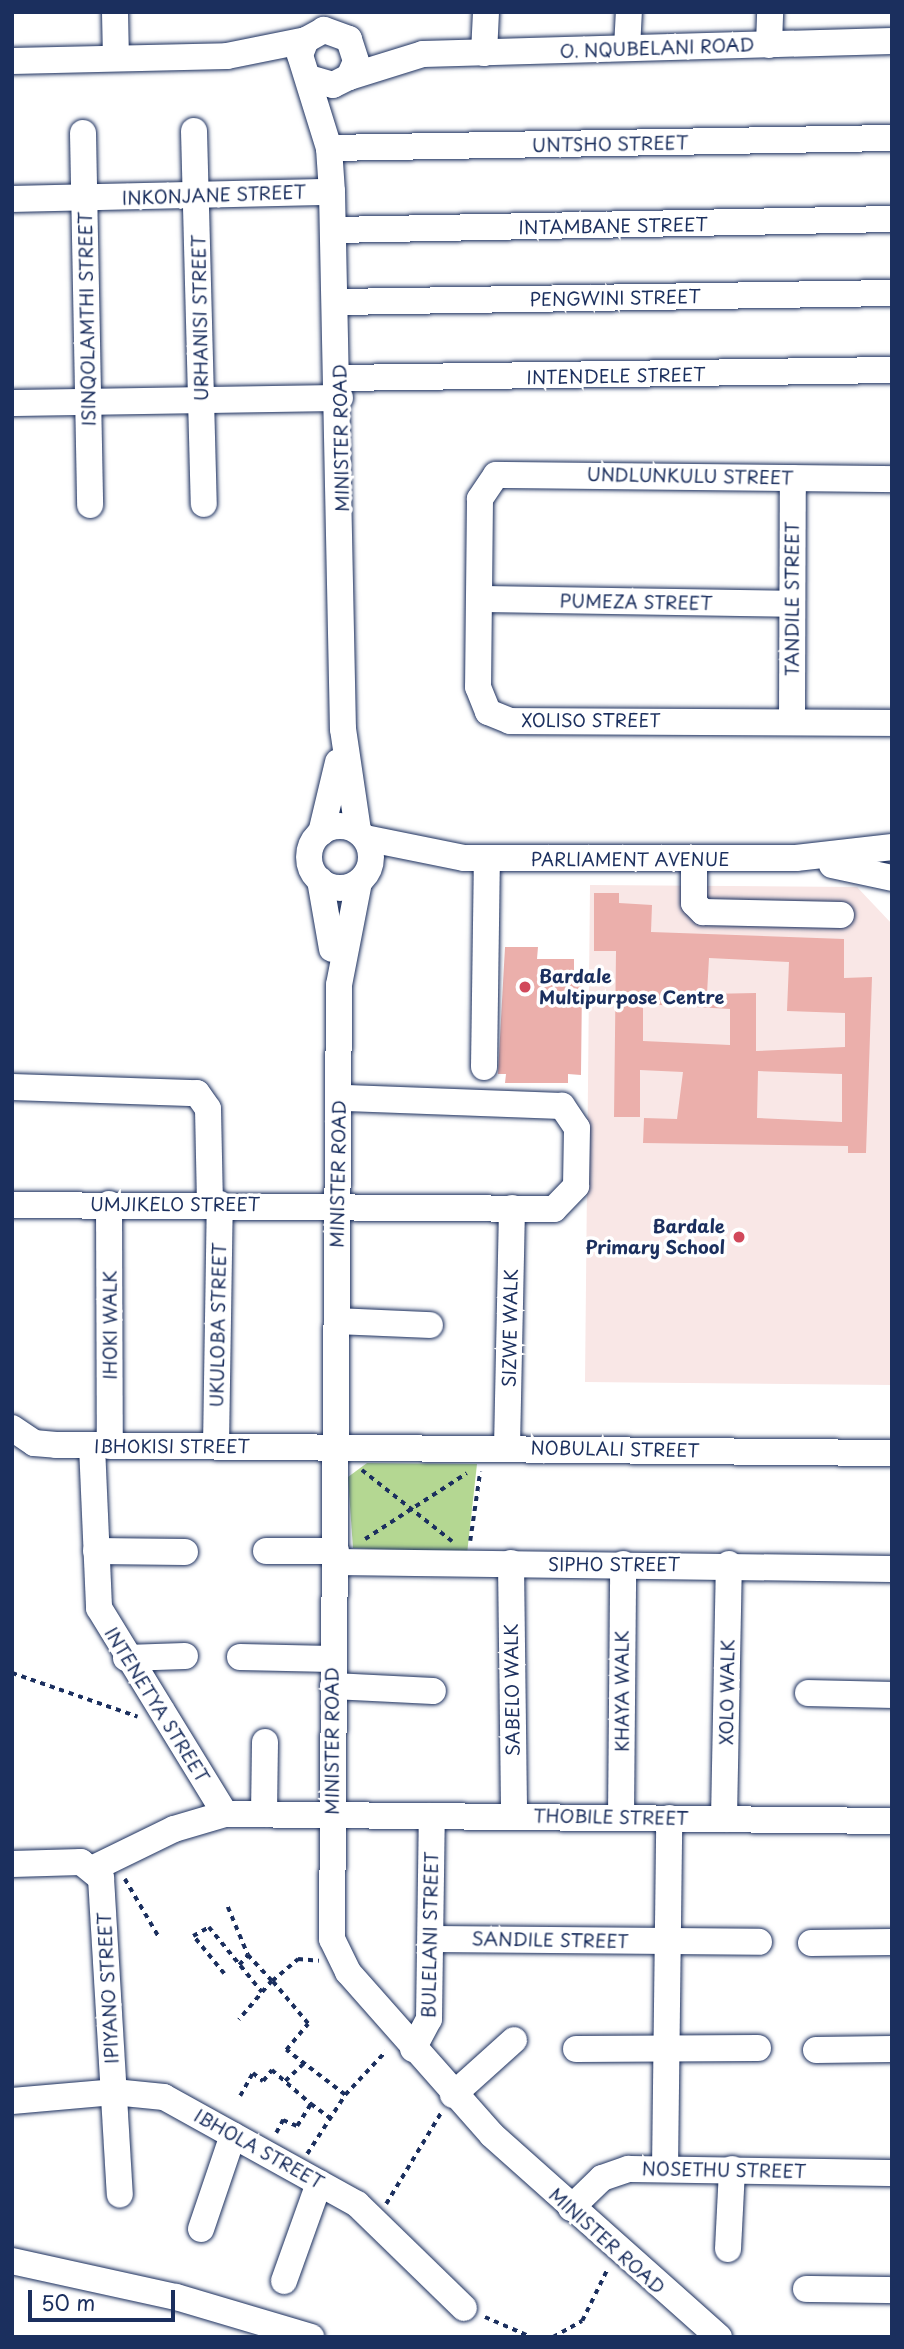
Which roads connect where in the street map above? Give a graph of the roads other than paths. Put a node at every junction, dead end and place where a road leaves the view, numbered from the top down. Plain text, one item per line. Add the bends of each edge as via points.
1 (115, 12) edge
2 (486, 12) edge
3 (629, 12) edge
4 (770, 12) edge
5 (315, 28) edge
6 (345, 29) edge
7 (892, 41) edge
8 (769, 45) junction
9 (627, 48) junction
10 (484, 53) junction
11 (423, 54) junction
12 (227, 56) junction
13 (116, 58) junction
14 (12, 61) edge
15 (306, 75) junction
16 (348, 78) junction
17 (194, 131) dead end
18 (83, 133) dead end
19 (892, 138) edge
20 (329, 148) junction
21 (332, 192) junction
22 (197, 197) junction
23 (84, 198) junction
24 (12, 200) edge
25 (892, 219) edge
26 (334, 230) junction
27 (892, 293) edge
28 (338, 302) junction
29 (892, 370) edge
30 (340, 388) junction
31 (202, 398) junction
32 (89, 400) junction
33 (12, 403) edge
34 (490, 478) joint
35 (793, 478) junction
36 (892, 479) edge
37 (204, 504) dead end
38 (90, 505) dead end
39 (480, 600) junction
40 (791, 604) junction
41 (792, 719) junction
42 (892, 723) edge
43 (343, 729) junction
44 (321, 833) junction
45 (362, 835) junction
46 (892, 849) edge
47 (796, 858) junction
48 (475, 859) junction
49 (694, 860) junction
50 (892, 876) edge
51 (362, 879) junction
52 (320, 880) junction
53 (841, 915) dead end
54 (338, 985) junction
55 (484, 1067) dead end
56 (12, 1087) edge
57 (339, 1098) junction
58 (109, 1204) junction
59 (215, 1204) junction
60 (12, 1205) edge
61 (337, 1205) junction
62 (512, 1209) junction
63 (337, 1321) junction
64 (430, 1325) dead end
65 (12, 1429) edge
66 (101, 1446) junction
67 (216, 1446) junction
68 (337, 1447) junction
69 (507, 1447) junction
70 (892, 1453) edge
71 (96, 1551) junction
72 (266, 1551) dead end
73 (185, 1552) dead end
74 (337, 1557) junction
75 (511, 1563) junction
76 (623, 1564) junction
77 (729, 1564) junction
78 (892, 1569) edge
79 (185, 1656) dead end
80 (240, 1657) dead end
81 (126, 1658) junction
82 (332, 1659) junction
83 (333, 1686) junction
84 (433, 1691) dead end
85 (808, 1693) dead end
86 (892, 1695) edge
87 (265, 1742) dead end
88 (331, 1813) junction
89 (225, 1814) junction
90 (264, 1814) junction
91 (432, 1816) junction
92 (513, 1816) junction
93 (621, 1817) junction
94 (669, 1818) junction
95 (724, 1819) junction
96 (892, 1821) edge
97 (104, 1863) junction
98 (12, 1864) edge
99 (432, 1939) junction
100 (668, 1941) junction
101 (759, 1942) dead end
102 (892, 1942) edge
103 (811, 1943) dead end
104 (514, 2040) dead end
105 (407, 2042) junction
106 (666, 2048) junction
107 (758, 2048) dead end
108 (576, 2049) dead end
109 (892, 2049) edge
110 (816, 2050) dead end
111 (114, 2092) junction
112 (453, 2095) junction
113 (12, 2101) edge
114 (233, 2135) junction
115 (665, 2169) junction
116 (732, 2169) junction
117 (892, 2173) edge
118 (308, 2177) junction
119 (120, 2194) dead end
120 (571, 2208) junction
121 (201, 2229) dead end
122 (728, 2249) dead end
123 (12, 2261) edge
124 (284, 2281) dead end
125 (806, 2289) dead end
126 (892, 2290) edge
127 (464, 2308) road end
128 (311, 2337) edge
129 (719, 2337) edge

1 - 13 street
2 - 10 street
3 - 9 street
4 - 8 street
5 - 6 street
5 - 12 street
5 - 15 street
6 - 11 street, O. NQUBELANI ROAD
6 - 16 street via 356,61
7 - 8 street, O. NQUBELANI ROAD
8 - 9 street, O. NQUBELANI ROAD
9 - 10 street, O. NQUBELANI ROAD
10 - 11 street, O. NQUBELANI ROAD
11 - 16 street, O. NQUBELANI ROAD
12 - 13 street
12 - 15 street
13 - 14 street
15 - 16 street via 325,85
15 - 20 street, MINISTER ROAD
16 - 20 street, MINISTER ROAD
17 - 22 street, URHANISI STREET
18 - 23 street, ISINQOLAMTHI STREET
19 - 20 street, UNTSHO STREET
20 - 21 street, MINISTER ROAD
21 - 22 street, INKONJANE STREET
21 - 26 street, MINISTER ROAD
22 - 23 street, INKONJANE STREET
22 - 31 street, URHANISI STREET
23 - 24 street, INKONJANE STREET
23 - 32 street, ISINQOLAMTHI STREET
25 - 26 street, INTAMBANE STREET
26 - 28 street, MINISTER ROAD
27 - 28 street, PENGWINI STREET
28 - 30 street, MINISTER ROAD
29 - 30 street, INTENDELE STREET
30 - 31 street, INTENDELE STREET
30 - 43 street, MINISTER ROAD
31 - 32 street, INTENDELE STREET
31 - 37 street, URHANISI STREET
32 - 33 street, INTENDELE STREET
32 - 38 street, ISINQOLAMTHI STREET
34 - 35 street, UNDLUNKULU STREET
34 - 39 street, XOLISO STREET via 480,499
35 - 36 street, UNDLUNKULU STREET
35 - 40 street, TANDILE STREET
39 - 40 street, PUMEZA STREET
39 - 41 street, XOLISO STREET via 478,687 481,701 498,718
40 - 41 street, TANDILE STREET
41 - 42 street, XOLISO STREET
43 - 44 street, MINISTER ROAD
43 - 45 street, MINISTER ROAD
44 - 45 street via 339,826
44 - 52 street via 310,860
45 - 48 street, PARLIAMENT AVENUE
45 - 51 street via 372,857
46 - 47 street, PARLIAMENT AVENUE
46 - 50 street
47 - 49 street, PARLIAMENT AVENUE
47 - 50 street, PARLIAMENT AVENUE
48 - 49 street, PARLIAMENT AVENUE
48 - 51 street, PARLIAMENT AVENUE
48 - 55 street
49 - 53 street via 694,903 704,912
51 - 52 street via 339,888
51 - 54 street, MINISTER ROAD
52 - 54 street, MINISTER ROAD
54 - 57 street, MINISTER ROAD
56 - 59 street, UKULOBA STREET via 197,1093 208,1109
57 - 61 street, MINISTER ROAD
57 - 62 street, UMJIKELO STREET via 562,1105 577,1128 573,1194 554,1209
58 - 59 street, UMJIKELO STREET
58 - 60 street, UMJIKELO STREET
58 - 66 street, IHOKI WALK
59 - 61 street, UMJIKELO STREET
59 - 67 street, UKULOBA STREET
61 - 62 street, UMJIKELO STREET
61 - 63 street, MINISTER ROAD
62 - 69 street, SIZWE WALK
63 - 64 street
63 - 68 street, MINISTER ROAD
65 - 66 street, IBHOKISI STREET via 34,1443
66 - 67 street, IBHOKISI STREET
66 - 71 street, INTENETYA STREET
67 - 68 street, IBHOKISI STREET
68 - 69 street, NOBULALI STREET
68 - 74 street, MINISTER ROAD
69 - 70 street, NOBULALI STREET
71 - 73 street
71 - 81 street, INTENETYA STREET via 99,1608
72 - 74 street, SIPHO STREET
74 - 75 street, SIPHO STREET via 474,1558
74 - 82 street, MINISTER ROAD
75 - 76 street, SIPHO STREET
75 - 92 street, SABELO WALK
76 - 77 street, SIPHO STREET
76 - 93 street, KHAYA WALK
77 - 78 street, SIPHO STREET
77 - 95 street, XOLO WALK
79 - 81 street
80 - 82 street
81 - 89 street, INTENETYA STREET
82 - 83 street, MINISTER ROAD
83 - 84 street
83 - 88 street, MINISTER ROAD
85 - 86 street
87 - 90 street
88 - 90 street
88 - 91 street, THOBILE STREET
88 - 105 street, MINISTER ROAD via 331,1928 341,1962
89 - 90 street
89 - 97 street via 174,1829
91 - 92 street, THOBILE STREET
91 - 99 street, BULELANI STREET
92 - 93 street, THOBILE STREET
93 - 94 street, THOBILE STREET
94 - 95 street, THOBILE STREET
94 - 100 street
95 - 96 street, THOBILE STREET
97 - 98 street
97 - 111 street, IPIYANO STREET
99 - 100 street, SANDILE STREET
99 - 105 street, BULELANI STREET via 429,2025
100 - 101 street, SANDILE STREET
100 - 106 street
102 - 103 street
104 - 112 street
105 - 112 street, MINISTER ROAD
106 - 107 street
106 - 108 street
106 - 115 street
109 - 110 street
111 - 113 street, IBHOLA STREET
111 - 114 street, IBHOLA STREET via 159,2095
111 - 119 street, IPIYANO STREET
112 - 120 street, MINISTER ROAD
114 - 118 street, IBHOLA STREET
114 - 121 street
115 - 116 street, NOSETHU STREET
115 - 120 street, NOSETHU STREET via 609,2173
116 - 117 street, NOSETHU STREET
116 - 122 street
118 - 124 street
118 - 127 street, IBHOLA STREET via 377,2221
120 - 129 street, MINISTER ROAD
123 - 128 street via 176,2297
125 - 126 street

